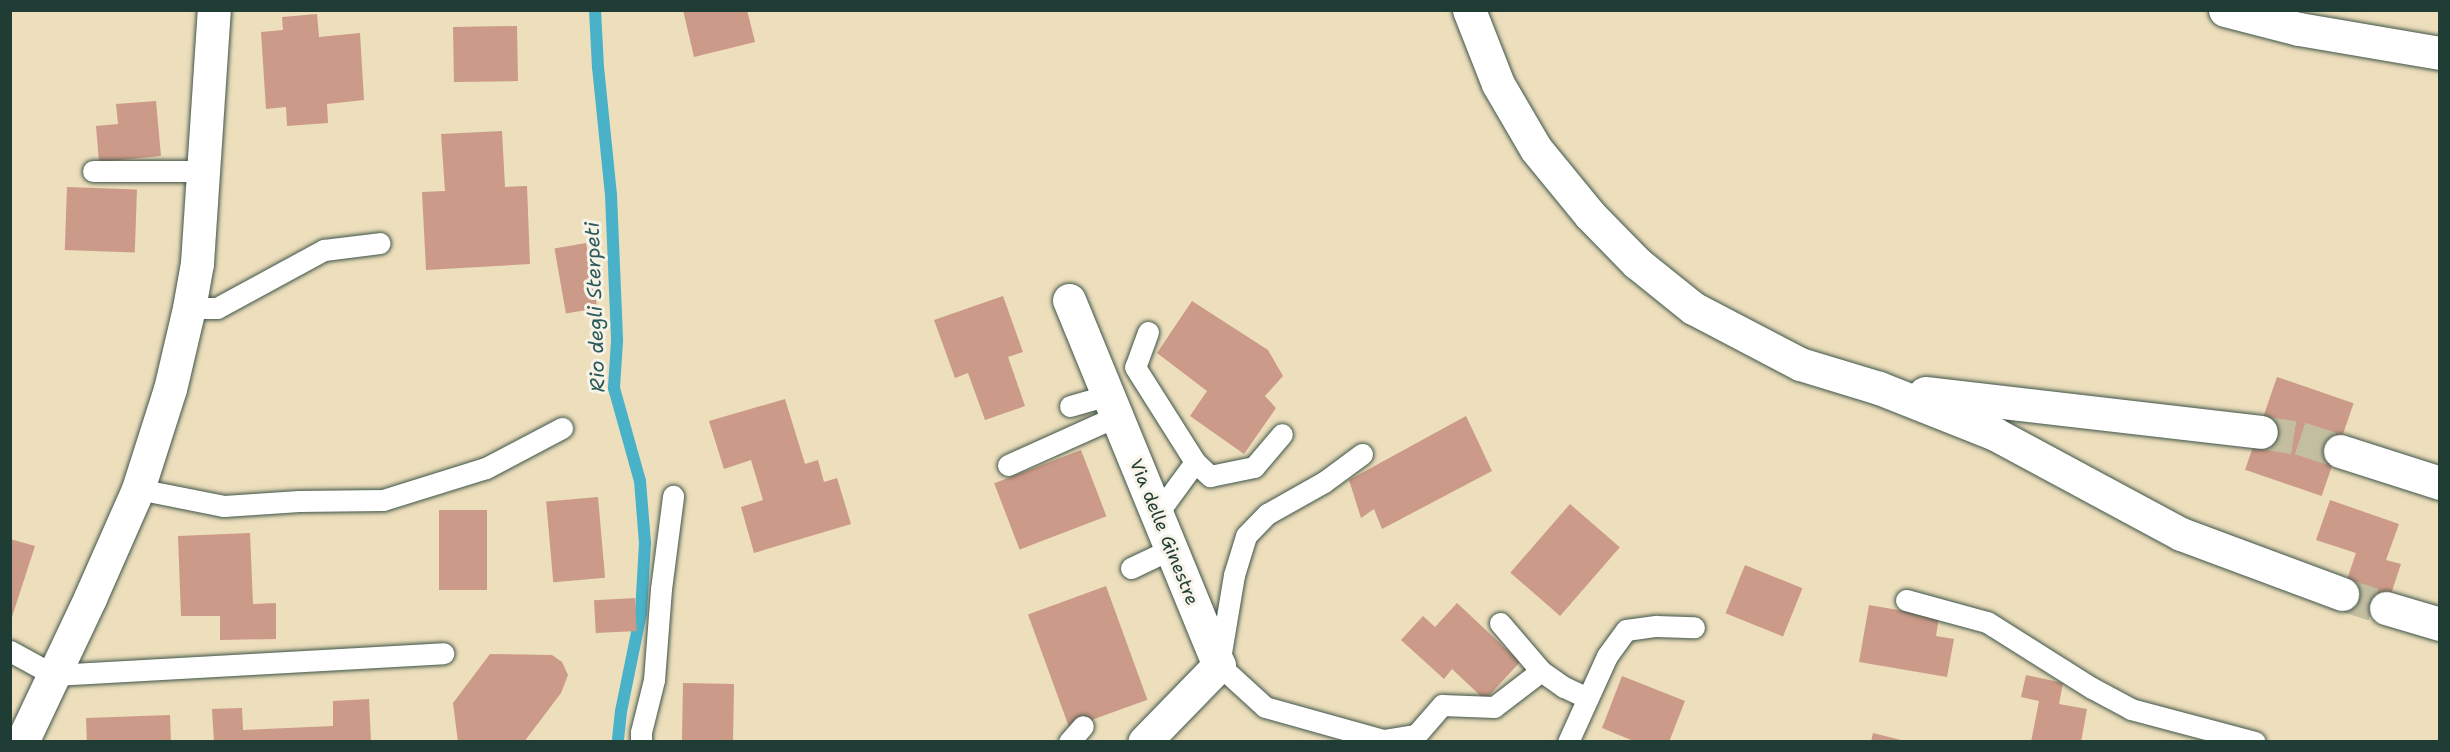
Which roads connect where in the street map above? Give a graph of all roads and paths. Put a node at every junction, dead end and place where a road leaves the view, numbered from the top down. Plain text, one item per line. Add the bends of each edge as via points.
1 (214, 10) edge
2 (1469, 10) edge
3 (2225, 10) edge
4 (2439, 53) edge
5 (93, 171) dead end
6 (205, 171) junction
7 (380, 243) dead end
8 (1069, 300) dead end
9 (189, 308) junction
10 (1148, 332) dead end
11 (1879, 388) junction
12 (1070, 406) dead end
13 (1112, 406) junction
14 (562, 428) dead end
15 (2261, 432) tunnel mouth
16 (1282, 434) dead end
17 (2340, 451) tunnel mouth
18 (1362, 454) dead end
19 (1195, 462) junction
20 (1008, 465) dead end
21 (2439, 483) edge
22 (138, 489) junction
23 (673, 495) dead end
24 (1156, 514) junction
25 (1171, 549) junction
26 (1131, 568) dead end
27 (2342, 594) tunnel mouth
28 (1906, 600) dead end
29 (2386, 608) tunnel mouth
30 (1500, 622) dead end
31 (2439, 624) edge
32 (1694, 627) dead end
33 (10, 651) edge
34 (443, 653) dead end
35 (1219, 665) junction
36 (1541, 671) junction
37 (54, 675) junction
38 (1588, 698) junction
39 (22, 741) edge
40 (641, 741) edge
41 (1144, 741) edge
42 (1569, 741) edge
43 (2255, 741) edge

1 - 6 main road
2 - 11 main road via 1498,84 1536,149 1590,215 1637,263 1693,308 1800,364
3 - 4 main road via 2299,29
5 - 6 lane
6 - 9 main road
7 - 9 lane via 324,250 217,308
8 - 13 main road, Via delle Ginestre
9 - 22 main road via 170,389
10 - 19 lane via 1135,367
11 - 15 main road
11 - 27 main road via 1995,434 2181,534
12 - 13 lane
13 - 20 lane
13 - 24 main road, Via delle Ginestre
14 - 22 lane via 486,468 383,500 224,506
16 - 19 lane via 1254,467 1210,476
17 - 21 main road
18 - 35 lane via 1324,482 1267,514 1246,536 1234,574
19 - 24 lane
22 - 37 main road
23 - 40 lane via 654,680
24 - 25 main road, Via delle Ginestre
25 - 26 lane
25 - 35 main road, Via delle Ginestre
28 - 43 lane via 1987,622 2132,709
29 - 31 main road
30 - 36 lane
32 - 38 lane via 1626,630 1607,656
33 - 37 lane
34 - 37 lane
35 - 36 lane via 1265,707 1383,740 1416,735 1442,705 1494,707
35 - 41 main road
36 - 38 lane
37 - 39 main road
38 - 42 lane

